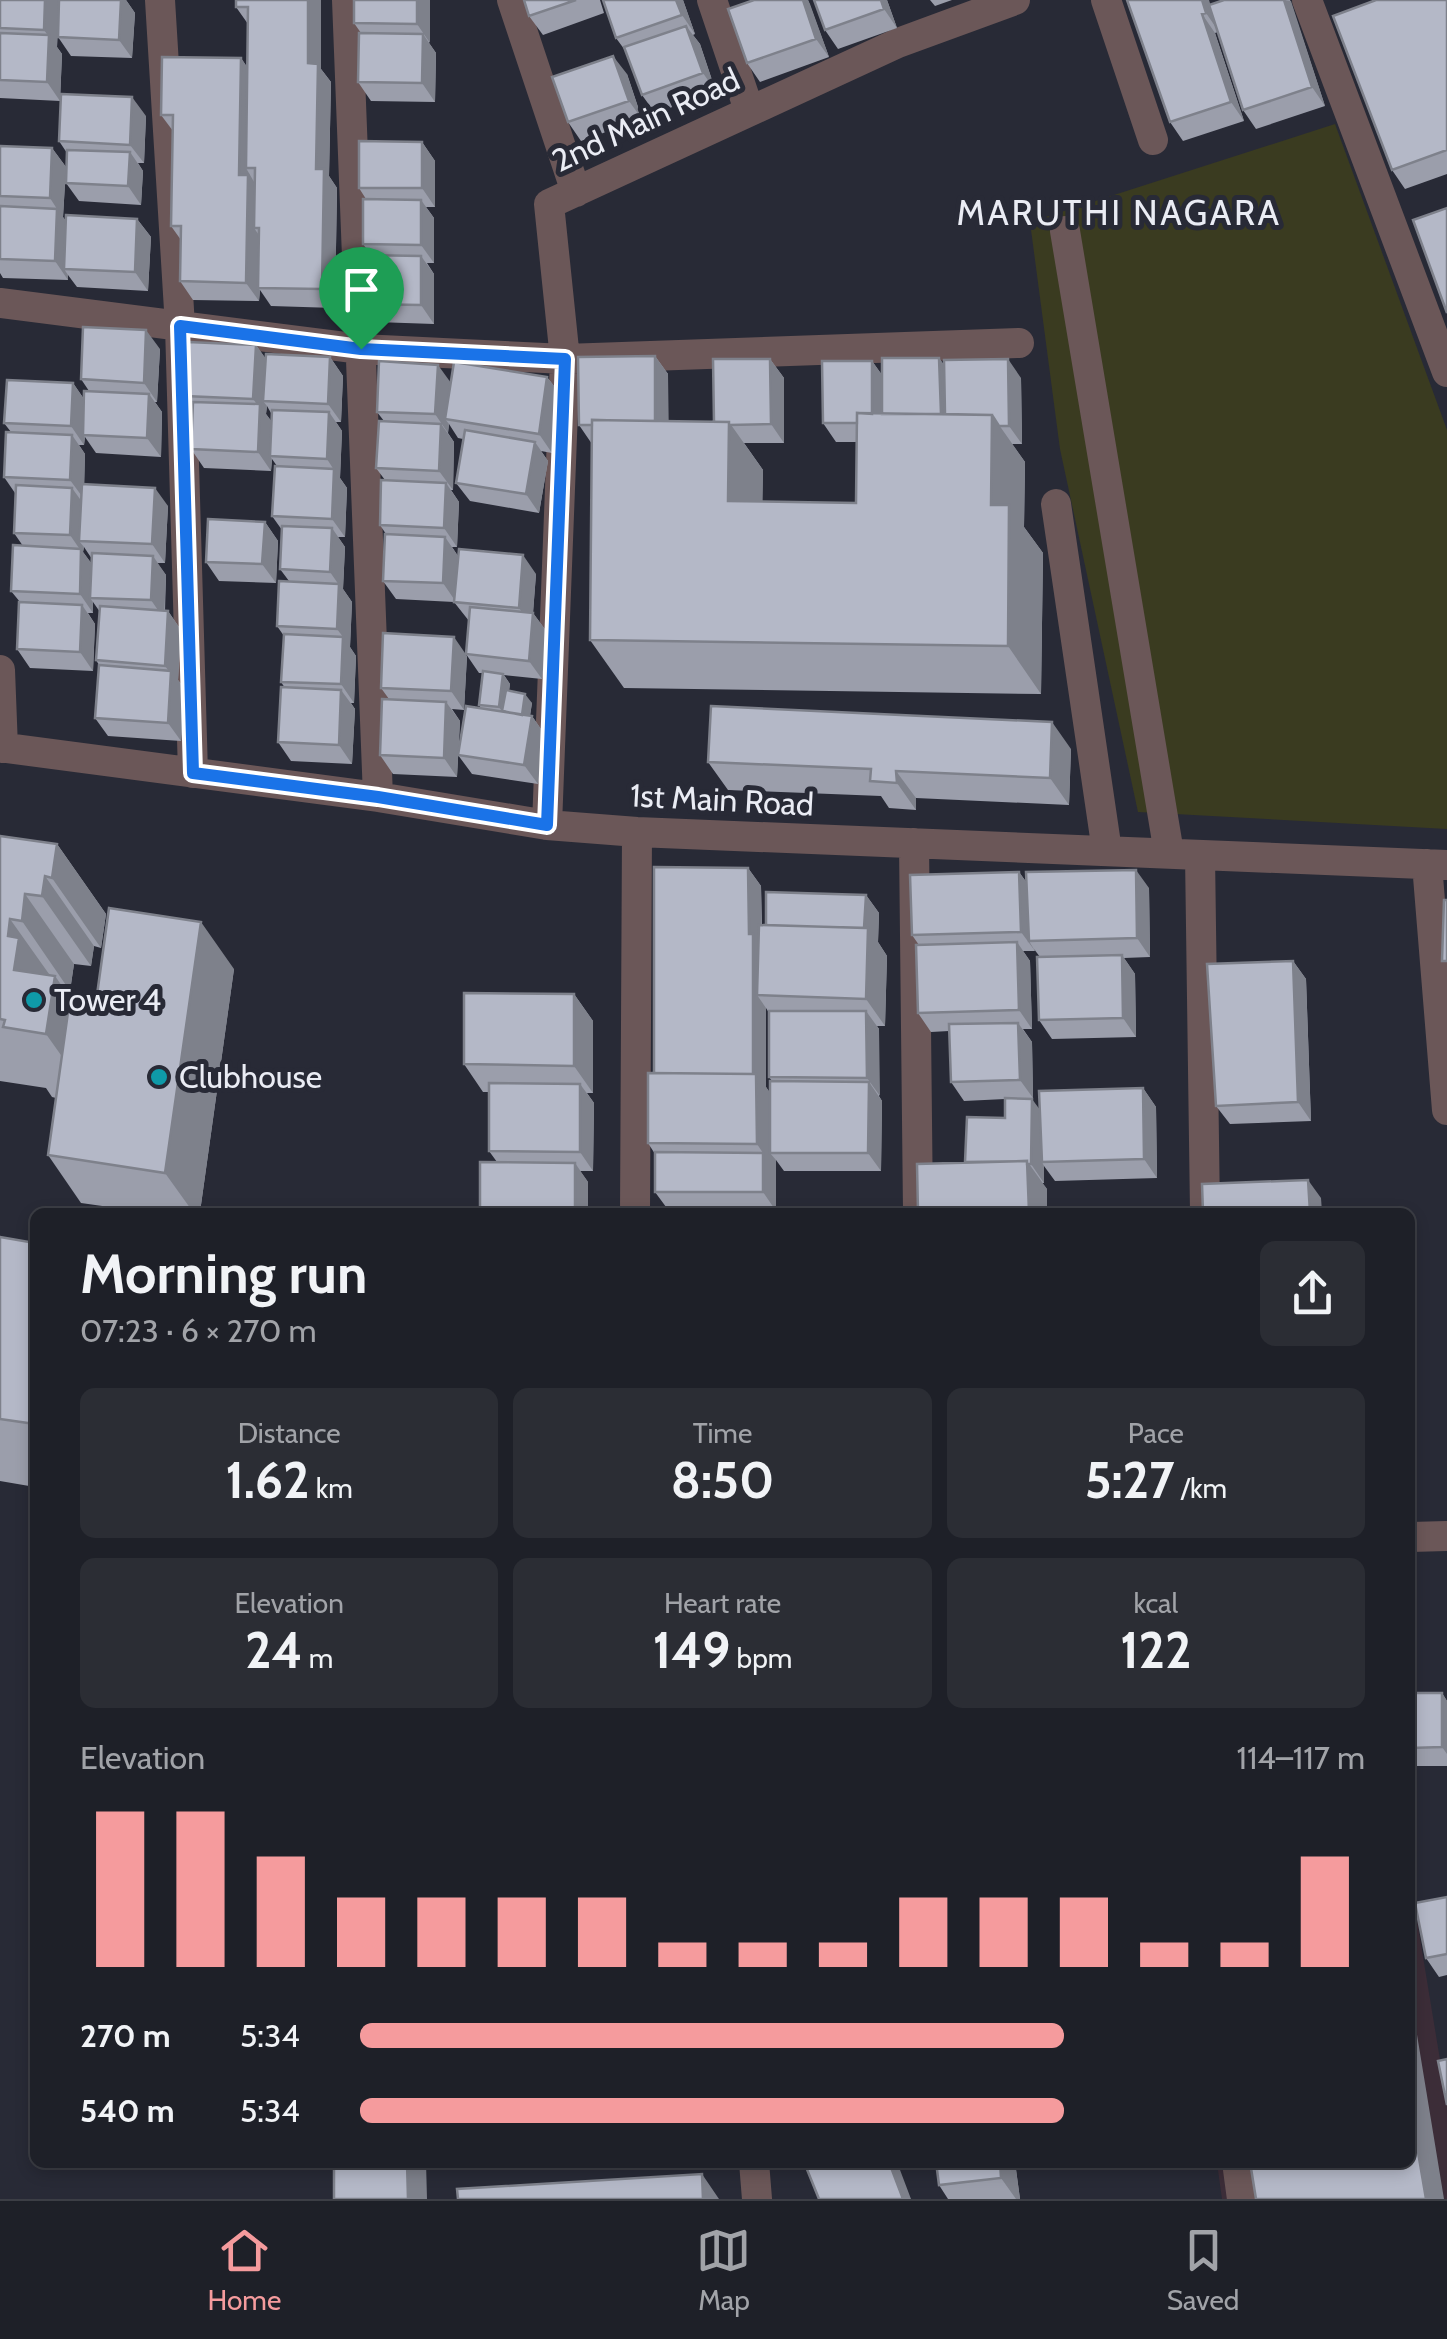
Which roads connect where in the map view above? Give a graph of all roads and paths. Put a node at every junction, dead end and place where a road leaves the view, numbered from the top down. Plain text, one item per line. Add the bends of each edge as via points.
1 (160, 0) edge
2 (348, 0) edge
3 (512, 0) edge
4 (712, 0) edge
5 (1015, 0) edge
6 (1106, 0) edge
7 (1307, 0) edge
8 (933, 14) edge
9 (749, 110) junction
10 (1153, 140) dead end
11 (576, 192) junction
12 (1065, 231) dead end
13 (0, 303) edge
14 (180, 326) junction
15 (1018, 344) dead end
16 (361, 349) junction
17 (565, 359) junction
18 (1447, 372) edge
19 (1056, 504) dead end
20 (0, 670) edge
21 (1, 748) edge
22 (193, 773) junction
23 (378, 797) junction
24 (547, 825) junction
25 (637, 832) junction
26 (914, 843) junction
27 (1107, 851) junction
28 (1185, 854) junction
29 (1437, 864) edge
30 (1447, 1110) edge
31 (635, 1208) edge
32 (918, 1208) edge
33 (1205, 1208) edge
34 (1447, 1536) edge
35 (1415, 1537) edge
36 (754, 2168) edge
37 (1238, 2168) edge
38 (757, 2199) edge
39 (1242, 2199) edge

1 - 14 street
2 - 16 street
3 - 11 street
4 - 9 street
5 - 8 street, 2nd Main Road
6 - 10 street
7 - 18 street
8 - 9 street, 2nd Main Road
9 - 11 street, 2nd Main Road
11 - 17 street, 2nd Main Road via 549,204
12 - 28 street
13 - 14 street
14 - 16 street
14 - 22 street
15 - 17 street
16 - 17 street
16 - 23 street
17 - 24 street, 2nd Main Road
19 - 27 street
20 - 21 street
21 - 22 street, 1st Main Road
22 - 23 street, 1st Main Road
23 - 24 street, 1st Main Road
24 - 25 street, 1st Main Road
25 - 26 street, 1st Main Road
25 - 31 street
26 - 27 street, 1st Main Road
26 - 32 street
27 - 28 street, 1st Main Road
28 - 29 street, 1st Main Road
28 - 33 street
29 - 30 street
34 - 35 street
36 - 38 street
37 - 39 street

